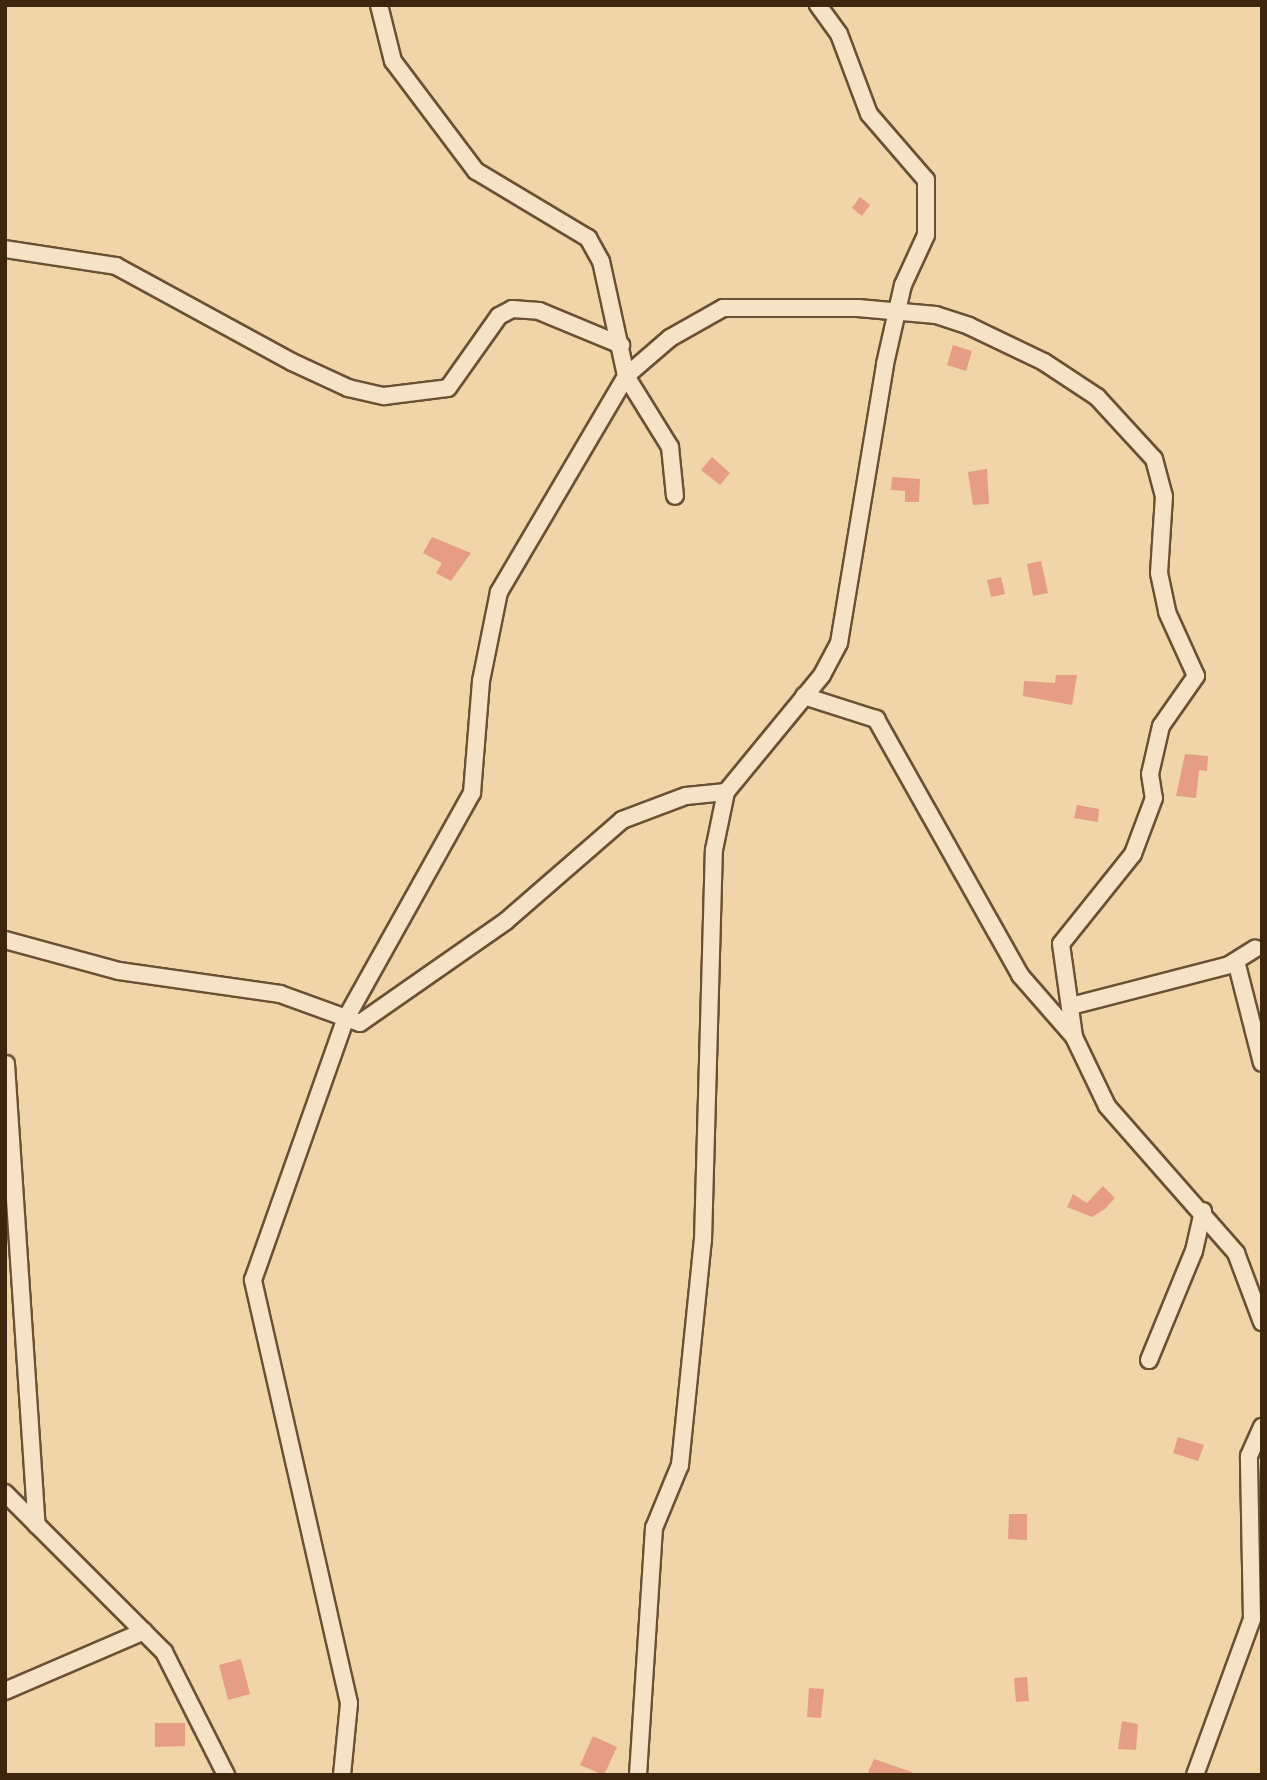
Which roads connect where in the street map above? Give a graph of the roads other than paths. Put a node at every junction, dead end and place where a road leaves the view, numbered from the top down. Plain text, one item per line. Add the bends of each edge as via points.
1 (379, 5) edge
2 (818, 5) edge
3 (5, 249) edge
4 (896, 313) junction
5 (621, 345) junction
6 (626, 376) junction
7 (676, 496) dead end
8 (804, 696) junction
9 (726, 792) junction
10 (5, 940) edge
11 (1255, 949) dead end
12 (1236, 961) junction
13 (1071, 1006) junction
14 (345, 1020) junction
15 (1073, 1037) junction
16 (6, 1063) edge
17 (1262, 1063) edge
18 (1203, 1211) junction
19 (1262, 1322) edge
20 (1149, 1360) dead end
21 (1262, 1427) edge
22 (5, 1493) edge
23 (37, 1525) junction
24 (144, 1631) junction
25 (5, 1691) edge
26 (226, 1775) edge
27 (342, 1775) edge
28 (638, 1775) edge
29 (1195, 1775) edge

1 - 5 street via 393,61 476,172 588,238 615,303
2 - 4 street via 839,34 869,114 926,180 926,235
3 - 5 street via 116,266 292,362 348,388 384,396 448,388 499,316 512,309 539,311
4 - 6 street via 723,308 670,338
4 - 8 street via 856,522 848,609 839,643
4 - 13 street via 936,315 1044,362 1108,406 1154,459 1162,479 1159,573 1167,612 1196,676 1161,726 1150,774 1154,798 1133,854 1060,944 1058,963
5 - 6 street
6 - 7 street via 670,447
6 - 14 street via 499,592 481,681 472,793
8 - 9 street
8 - 15 street via 876,719 995,936 1045,1009
9 - 14 street via 686,796 622,820 580,861 443,967 360,1023
9 - 28 street via 714,850 703,1240 680,1465 654,1528
10 - 14 street via 119,971 280,994
11 - 12 street
12 - 13 street
12 - 17 street
13 - 15 street
14 - 27 street via 253,1280 349,1703
15 - 18 street via 1107,1106
16 - 23 street
18 - 19 street via 1248,1276
18 - 20 street via 1194,1251
21 - 29 street via 1248,1456 1252,1619
22 - 23 street
23 - 24 street
24 - 25 street
24 - 26 street via 164,1651

